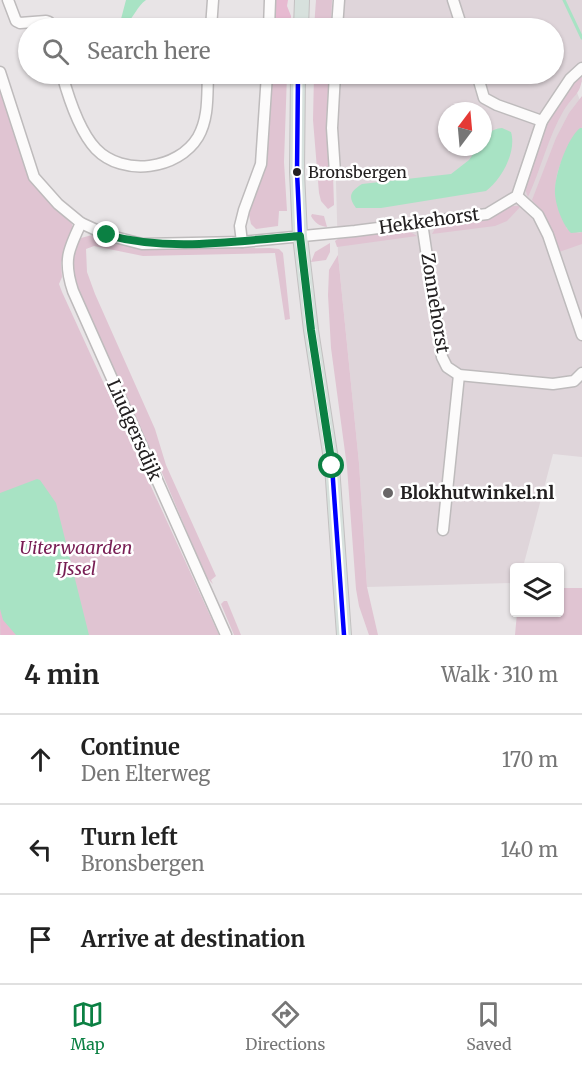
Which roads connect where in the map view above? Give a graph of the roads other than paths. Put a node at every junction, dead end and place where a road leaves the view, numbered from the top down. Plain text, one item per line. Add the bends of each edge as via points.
1 (8, 0) edge
2 (213, 0) edge
3 (270, 0) edge
4 (302, 0) edge
5 (339, 0) edge
6 (453, 0) edge
7 (212, 18) edge
8 (269, 18) edge
9 (301, 18) edge
10 (338, 18) edge
11 (459, 18) edge
12 (18, 22) edge
13 (582, 68) edge
14 (0, 72) edge
15 (66, 84) edge
16 (207, 84) edge
17 (266, 84) edge
18 (298, 84) edge
19 (334, 84) edge
20 (480, 84) edge
21 (542, 121) junction
22 (335, 173) dead end
23 (517, 196) junction
24 (81, 223) junction
25 (422, 223) junction
26 (300, 236) junction
27 (242, 242) junction
28 (582, 335) edge
29 (582, 373) edge
30 (459, 375) junction
31 (443, 530) dead end
32 (226, 635) edge
33 (344, 635) edge

1 - 12 street
2 - 7 street
3 - 8 street
4 - 9 main road
5 - 10 street
6 - 11 street
13 - 21 street
14 - 24 street via 34,177
15 - 16 street via 82,128 97,150 118,164 142,168 172,160 197,139 206,111
17 - 27 street via 261,164 240,226
18 - 26 main road
19 - 22 street
20 - 21 street via 484,98
21 - 23 street
23 - 25 street, Hekkehorst via 487,214
23 - 28 street via 538,215 548,235
24 - 27 street via 107,235 142,243
24 - 32 street, Liudgersdijk via 67,255 67,274
25 - 26 street, Hekkehorst
25 - 30 street, Zonnehorst via 442,357 447,367
26 - 27 street
26 - 33 main road via 332,466
29 - 30 street, Zonnehorst via 574,381 553,384
30 - 31 street, Zonnehorst

